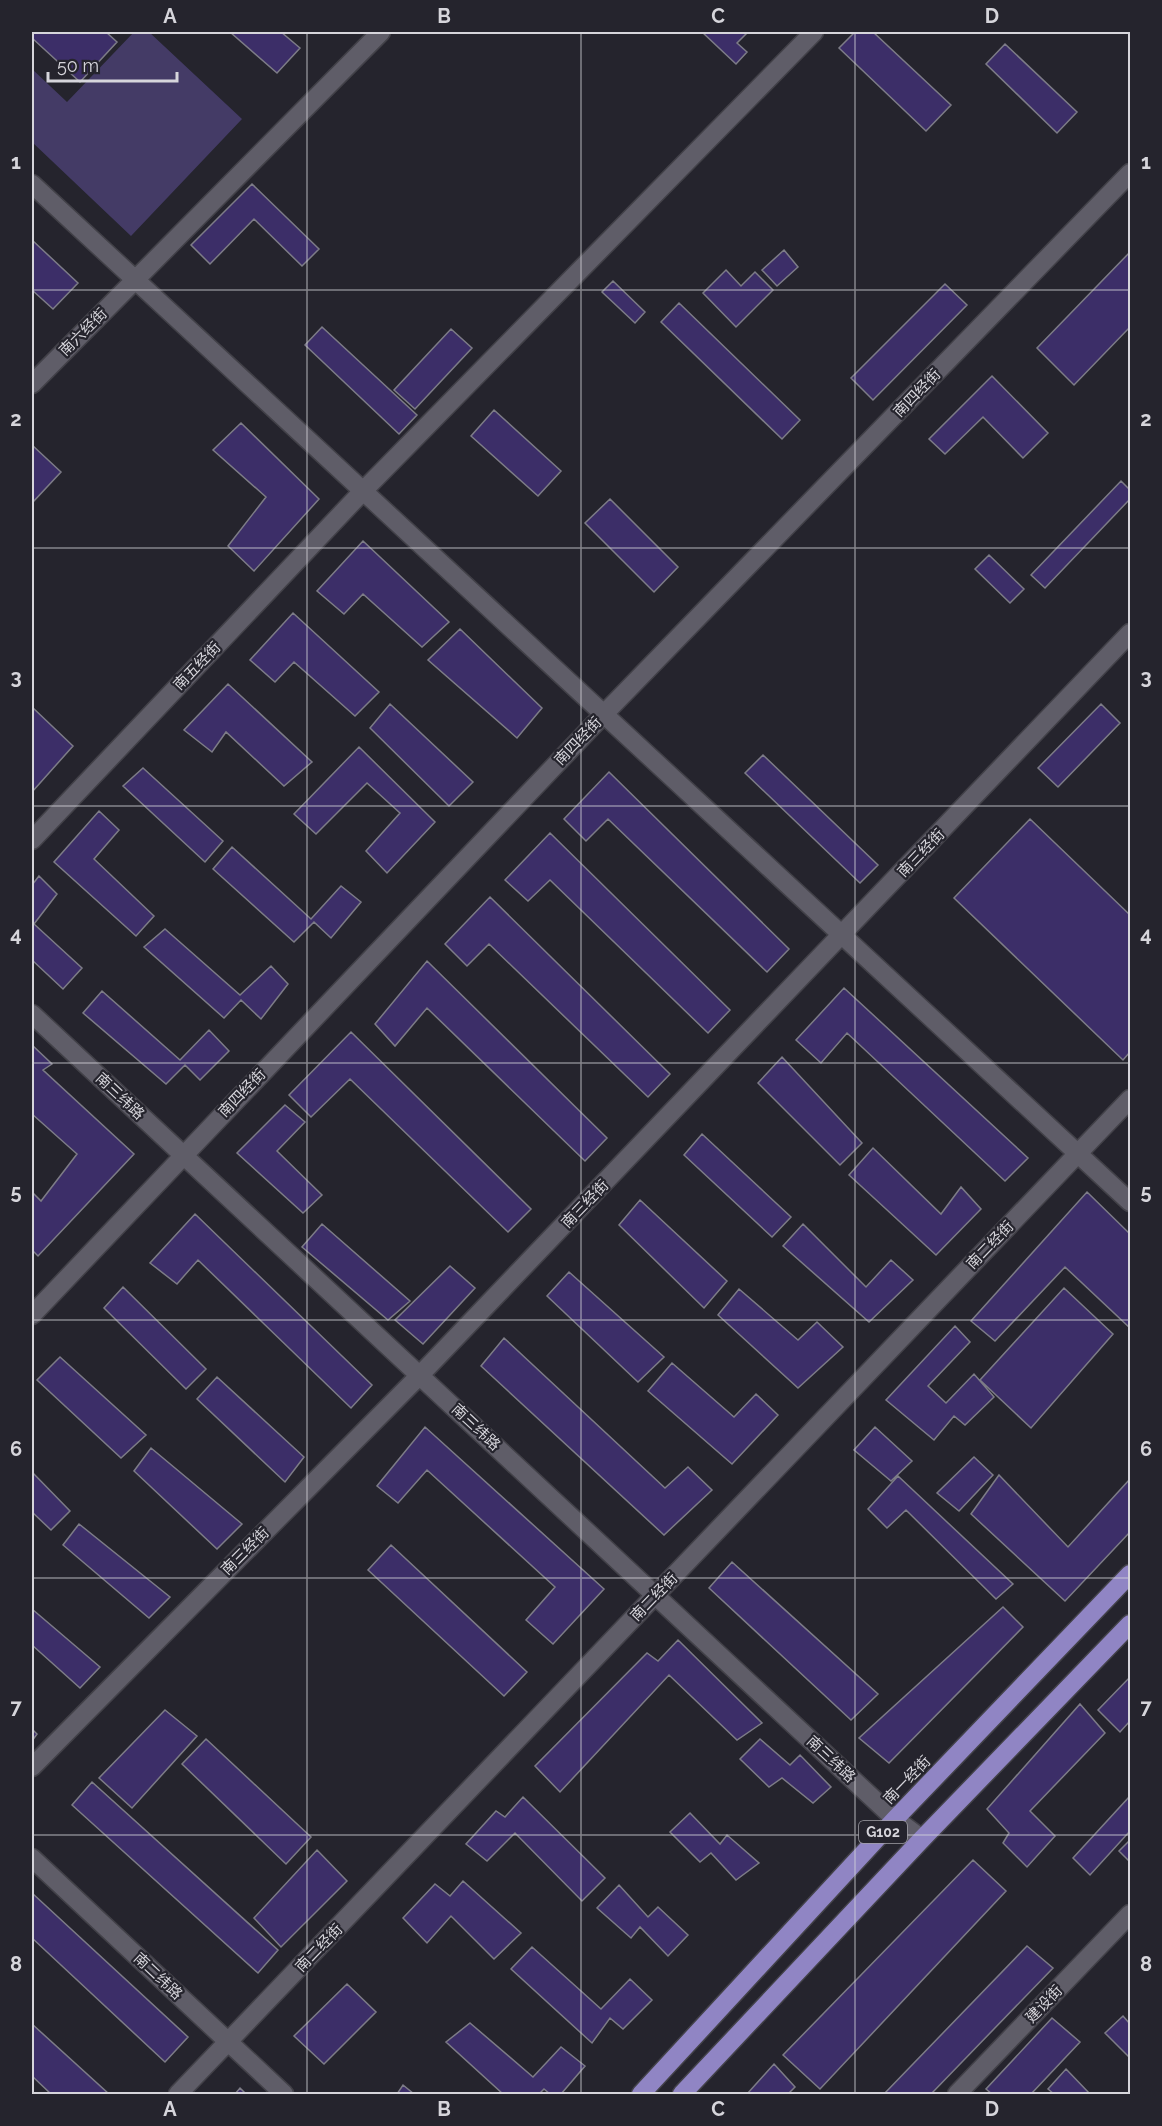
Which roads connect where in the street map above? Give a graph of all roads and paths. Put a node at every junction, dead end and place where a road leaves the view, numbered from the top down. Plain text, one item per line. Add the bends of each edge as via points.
1 (381, 32) edge
2 (814, 32) edge
3 (1131, 173) edge
4 (32, 184) edge
5 (135, 280) junction
6 (32, 384) edge
7 (363, 492) junction
8 (1131, 633) edge
9 (603, 715) junction
10 (32, 840) edge
11 (842, 936) junction
12 (32, 1014) edge
13 (1131, 1099) edge
14 (1077, 1154) junction
15 (183, 1155) junction
16 (1131, 1202) edge
17 (32, 1316) edge
18 (420, 1375) junction
19 (1131, 1575) edge
20 (656, 1595) junction
21 (1131, 1624) edge
22 (32, 1767) edge
23 (895, 1819) junction
24 (922, 1839) junction
25 (32, 1858) edge
26 (1131, 1914) edge
27 (228, 2043) junction
28 (178, 2094) edge
29 (284, 2094) edge
30 (640, 2094) edge
31 (682, 2094) edge
32 (957, 2094) edge

1 - 5 street, 南六经街
2 - 7 street, 南五经街
3 - 9 street, 南四经街
4 - 5 street
5 - 6 street, 南六经街
5 - 7 street
7 - 9 street
7 - 10 street, 南五经街
8 - 11 street, 南三经街
9 - 11 street
9 - 15 street, 南四经街
11 - 14 street
11 - 18 street, 南三经街
12 - 15 street, 南三纬路
13 - 14 street, 南二经街
14 - 16 street
14 - 20 street, 南二经街
15 - 17 street, 南四经街
15 - 18 street, 南三纬路
18 - 20 street, 南三纬路
18 - 22 street, 南三经街
19 - 23 highway, 南一经街 / G102
20 - 23 street, 南三纬路
20 - 27 street, 南二经街
21 - 24 highway, G102
23 - 24 street, 南三纬路
23 - 30 highway, 南一经街 / G102
24 - 31 highway, G102
25 - 27 street, 南二纬路
26 - 32 street, 建设街
27 - 28 street, 南二经街
27 - 29 street, 南二纬路

